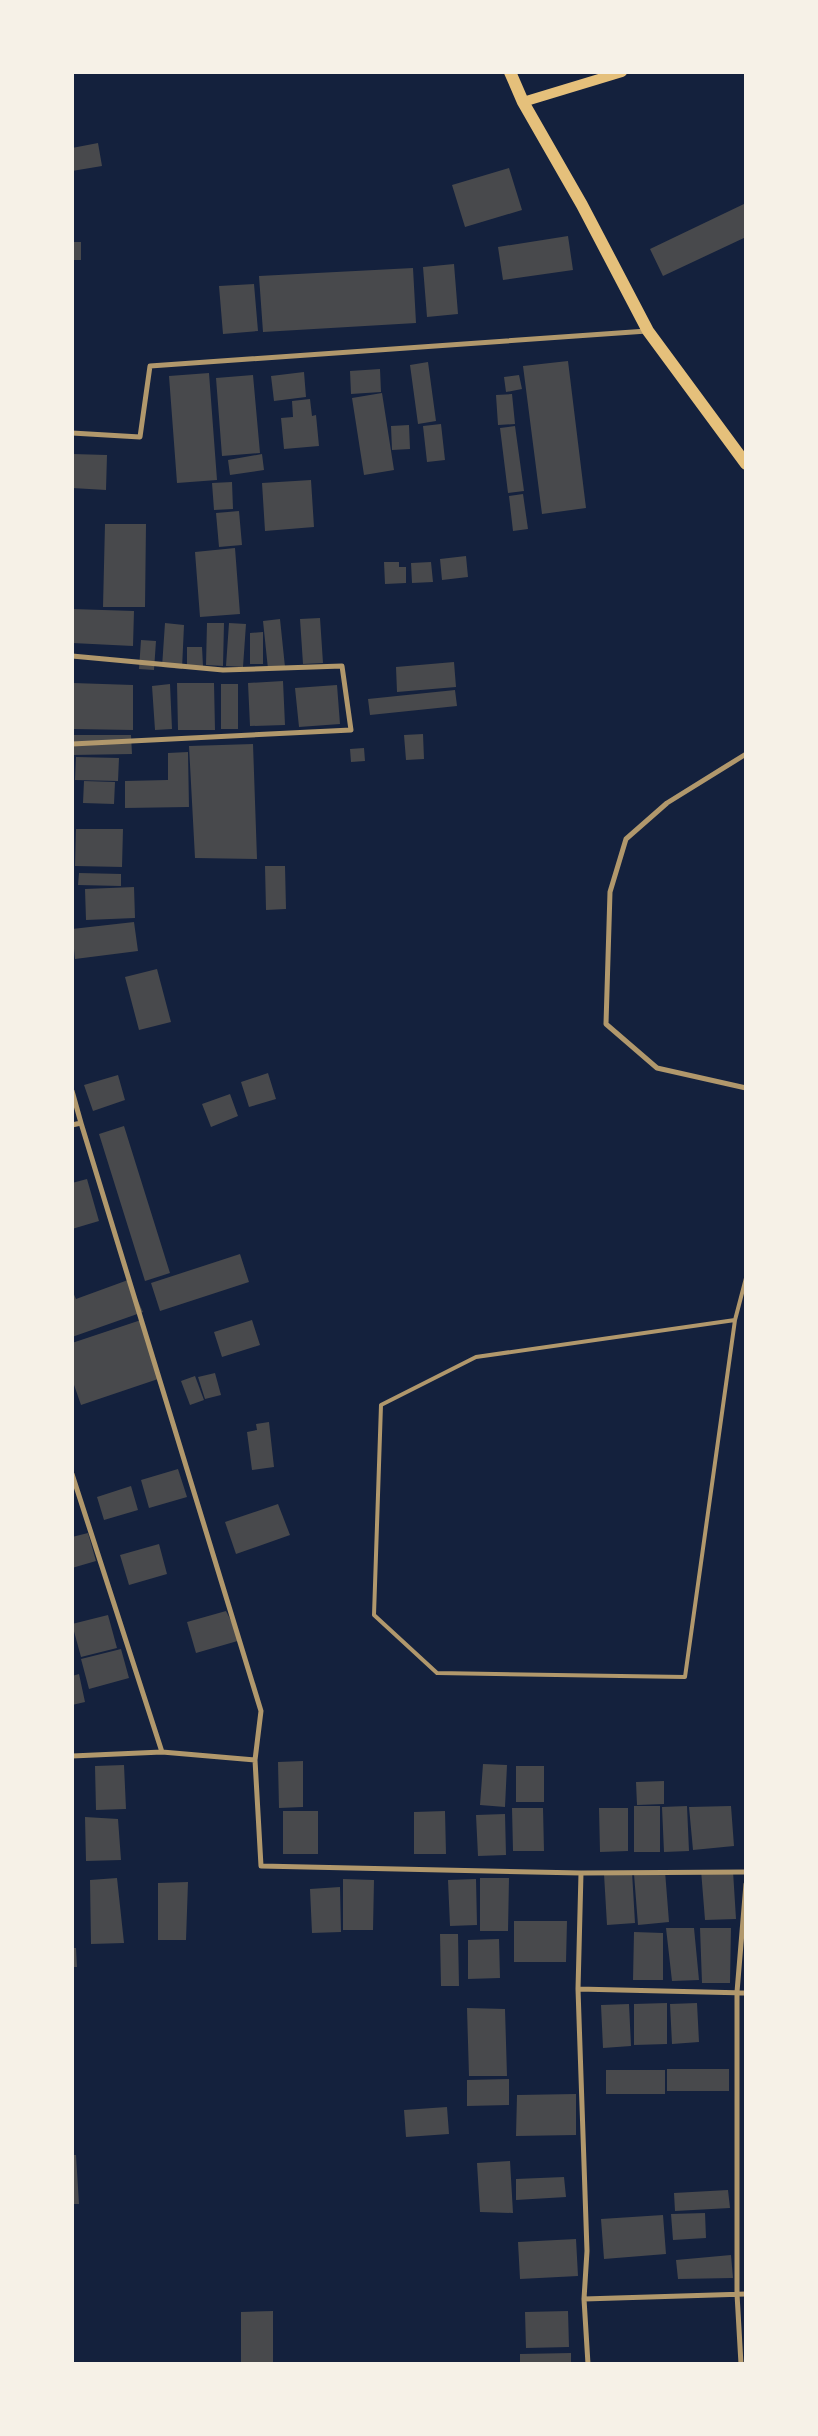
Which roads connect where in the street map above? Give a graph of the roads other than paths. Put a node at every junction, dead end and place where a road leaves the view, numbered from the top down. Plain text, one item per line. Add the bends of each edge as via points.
1 (510, 72) edge
2 (622, 72) edge
3 (523, 102) junction
4 (648, 331) junction
5 (72, 433) edge
6 (746, 464) edge
7 (72, 656) edge
8 (72, 744) edge
9 (746, 754) edge
10 (746, 1088) edge
11 (72, 1091) edge
12 (81, 1122) junction
13 (72, 1125) edge
14 (746, 1278) edge
15 (735, 1320) junction
16 (72, 1474) edge
17 (162, 1752) junction
18 (72, 1756) edge
19 (255, 1760) junction
20 (581, 1872) junction
21 (746, 1872) edge
22 (746, 1884) edge
23 (578, 1989) junction
24 (737, 1992) junction
25 (746, 1992) edge
26 (737, 2294) junction
27 (746, 2294) edge
28 (584, 2299) junction
29 (588, 2364) edge
30 (741, 2364) edge

1 - 3 main road
2 - 3 main road
3 - 4 main road
4 - 5 street via 150,366 140,437
4 - 6 main road
7 - 8 street via 223,670 342,666 351,730
9 - 10 street via 667,804 626,839 610,892 606,1024 657,1068
11 - 12 street
12 - 13 street
12 - 19 street via 261,1711
14 - 15 lane
15 - 15 lane via 476,1357 380,1405 374,1615 437,1673 685,1676
16 - 17 street
17 - 18 street
17 - 19 street
19 - 20 street via 261,1866
20 - 21 street
20 - 23 street
22 - 24 street
23 - 24 street
23 - 28 street via 588,2251
24 - 25 street
24 - 26 street
26 - 27 street
26 - 28 street
26 - 30 street
28 - 29 street

